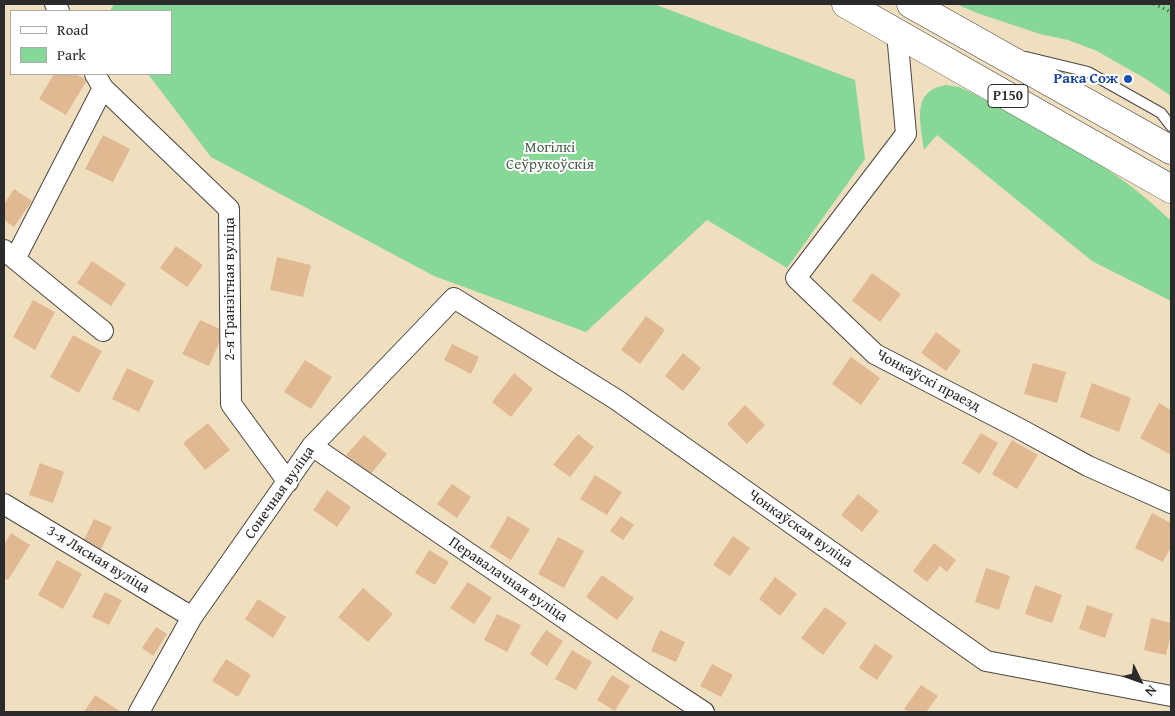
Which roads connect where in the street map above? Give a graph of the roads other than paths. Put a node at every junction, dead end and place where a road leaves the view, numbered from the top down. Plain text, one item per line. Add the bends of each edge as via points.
1 (846, 4) edge
2 (911, 4) edge
3 (897, 34) junction
4 (988, 48) junction
5 (99, 81) edge
6 (1171, 126) edge
7 (1171, 150) edge
8 (1171, 189) edge
9 (10, 254) edge
10 (454, 298) joint
11 (103, 331) dead end
12 (312, 446) junction
13 (288, 482) junction
14 (1171, 503) edge
15 (4, 504) edge
16 (192, 617) junction
17 (1171, 696) edge
18 (139, 712) edge
19 (704, 712) edge

1 - 3 main road, Р150
2 - 4 main road, Р150
3 - 8 main road, Р150
3 - 14 street, Чонкаўскі праезд via 906,134 796,278 875,354 1088,466
4 - 6 lane via 1088,72 1162,113
4 - 7 main road, Р150
5 - 9 street
5 - 13 street, 2-я Транзітная вуліца via 229,209 231,404
9 - 11 street
10 - 12 street, Сонечная вуліца
10 - 17 street, Чонкаўская вуліца via 617,400 986,661
12 - 13 street, Сонечная вуліца
12 - 19 street, Перавалачная вуліца
13 - 16 street, Сонечная вуліца
15 - 16 street, 3-я Лясная вуліца
16 - 18 street, Сонечная вуліца

